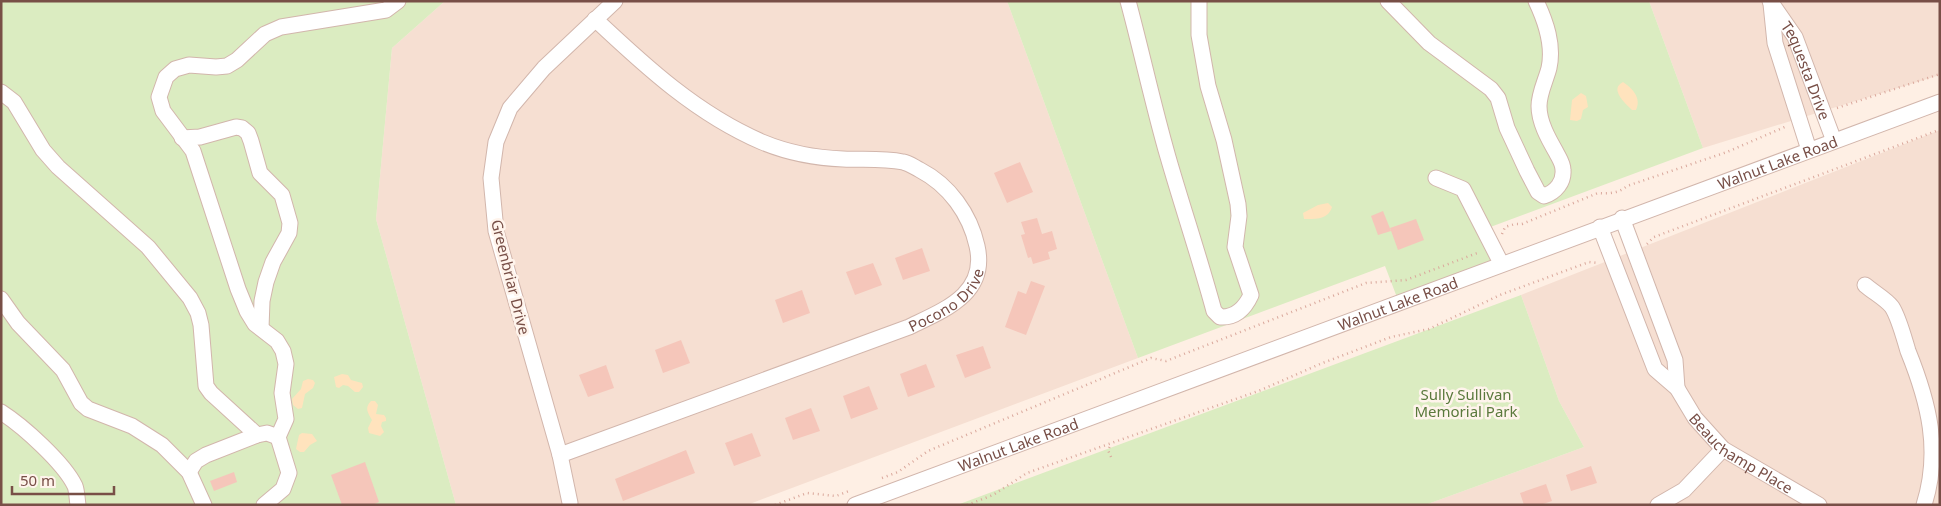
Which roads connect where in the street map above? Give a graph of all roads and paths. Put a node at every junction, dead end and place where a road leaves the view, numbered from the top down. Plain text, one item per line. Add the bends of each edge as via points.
1 (398, 1) edge
2 (615, 1) edge
3 (1128, 1) edge
4 (1198, 1) edge
5 (1388, 1) edge
6 (1536, 1) edge
7 (1771, 2) edge
8 (595, 19) junction
9 (1, 92) edge
10 (1940, 102) edge
11 (1939, 130) edge
12 (182, 138) junction
13 (1834, 141) junction
14 (1810, 150) junction
15 (1727, 152) dead end
16 (1436, 178) dead end
17 (1622, 218) junction
18 (1600, 227) junction
19 (1493, 247) junction
20 (1634, 251) junction
21 (1612, 260) junction
22 (1501, 263) junction
23 (1865, 285) dead end
24 (1, 299) edge
25 (1657, 310) junction
26 (1634, 318) junction
27 (260, 328) junction
28 (1676, 388) junction
29 (1, 412) edge
30 (257, 435) junction
31 (278, 437) junction
32 (1110, 444) junction
33 (1722, 449) junction
34 (560, 455) junction
35 (1110, 457) dead end
36 (189, 472) junction
37 (880, 479) dead end
38 (854, 489) dead end
39 (570, 504) edge
40 (78, 505) edge
41 (204, 505) edge
42 (264, 505) edge
43 (775, 505) edge
44 (855, 505) edge
45 (967, 505) edge
46 (1658, 505) edge
47 (1819, 505) edge
48 (1924, 505) edge

1 - 12 street via 386,10 281,27 265,34 227,66 189,64 175,69 166,77 159,97 163,111
2 - 8 street, Greenbriar Drive
3 - 4 street via 1160,132 1214,311 1220,317 1226,317 1238,313 1251,295 1235,247 1238,204 1208,86 1199,35
5 - 6 street via 1430,43 1491,88 1527,171 1538,192 1544,196 1552,194 1558,187 1563,171 1562,162 1542,122 1539,105 1550,50 1544,17
7 - 13 street, Tequesta Drive via 1795,38
7 - 14 street, Tequesta Drive via 1775,43
8 - 34 street, Greenbriar Drive via 544,68 510,108 496,142 491,178 496,231
8 - 34 street, Pocono Drive via 675,91 717,120 763,142 805,155 905,163 934,178 966,215 979,258 976,277 965,296 909,327
9 - 30 street via 14,102 58,168 148,247 190,298 201,325 206,386
10 - 13 street, Walnut Lake Road
11 - 20 path via 1654,237
12 - 27 street via 193,151 244,303
12 - 27 street via 242,128 248,133 260,173 282,195 290,223 289,233 272,262 262,301
13 - 14 street, Walnut Lake Road
14 - 17 street, Walnut Lake Road
15 - 19 path via 1622,190 1598,193 1522,224 1504,227 1497,246
16 - 19 street via 1463,189
17 - 18 street, Walnut Lake Road
17 - 20 street
18 - 21 street, Beauchamp Place
18 - 22 street, Walnut Lake Road
19 - 22 street
19 - 37 path via 1406,280 1366,283 1166,361 1151,358 928,451 898,472
20 - 25 street
21 - 26 street, Beauchamp Place
21 - 32 path via 1589,262 1500,296 1429,329 1391,337 1261,390
22 - 44 street, Walnut Lake Road
23 - 48 street via 1892,307 1937,431 1938,466
24 - 36 street via 18,323 63,370 81,403 147,434
25 - 26 street
25 - 28 street via 1675,360
26 - 28 street, Beauchamp Place via 1655,369
27 - 31 street via 277,341 286,364 282,392 286,419
28 - 33 street, Beauchamp Place via 1695,418
29 - 40 street via 18,423 68,473 76,488
30 - 31 street via 267,433
30 - 36 street via 206,455 196,461
31 - 42 street via 289,473 283,489
32 - 35 path
32 - 45 path via 1027,474 993,495
33 - 46 street via 1684,490
33 - 47 street, Beauchamp Place
34 - 39 street, Greenbriar Drive
36 - 41 street
38 - 43 path via 836,496 807,493

